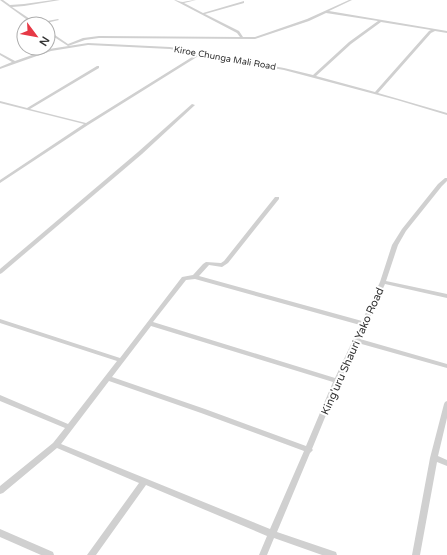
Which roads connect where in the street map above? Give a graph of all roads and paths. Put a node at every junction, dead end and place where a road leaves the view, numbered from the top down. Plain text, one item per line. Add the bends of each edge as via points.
1 (1, 0) edge
2 (59, 0) edge
3 (175, 0) edge
4 (195, 0) edge
5 (349, 0) edge
6 (243, 2) dead end
7 (181, 3) junction
8 (9, 6) junction
9 (327, 12) junction
10 (202, 14) junction
11 (24, 16) edge
12 (380, 21) junction
13 (436, 30) junction
14 (447, 32) edge
15 (56, 37) edge
16 (242, 38) junction
17 (68, 45) junction
18 (56, 49) joint
19 (0, 54) edge
20 (198, 54) junction
21 (33, 56) edge
22 (14, 62) junction
23 (98, 67) dead end
24 (0, 68) edge
25 (314, 76) junction
26 (376, 93) junction
27 (0, 102) edge
28 (193, 105) dead end
29 (27, 109) junction
30 (447, 114) edge
31 (87, 124) junction
32 (447, 179) edge
33 (0, 182) edge
34 (277, 198) dead end
35 (0, 272) edge
36 (195, 277) junction
37 (383, 282) junction
38 (447, 296) edge
39 (0, 321) edge
40 (149, 322) junction
41 (364, 324) junction
42 (356, 340) junction
43 (120, 360) junction
44 (447, 366) edge
45 (107, 378) junction
46 (337, 381) junction
47 (0, 398) edge
48 (447, 404) edge
49 (69, 427) junction
50 (56, 445) junction
51 (309, 450) junction
52 (434, 458) junction
53 (447, 463) edge
54 (144, 482) junction
55 (0, 491) edge
56 (0, 533) edge
57 (272, 534) junction
58 (319, 553) edge
59 (50, 555) edge
60 (90, 555) edge
61 (263, 555) edge
62 (333, 555) edge
63 (416, 555) edge

1 - 8 street
2 - 8 street
3 - 7 street
4 - 7 street
5 - 9 street
6 - 10 street
7 - 10 street
8 - 11 street
9 - 12 street
9 - 16 street via 260,37
10 - 16 street via 238,32
12 - 13 street
12 - 25 street via 350,43
13 - 14 street
13 - 26 street via 430,32
15 - 17 street
16 - 17 street via 99,38 84,39
17 - 18 street
18 - 20 street, Kiroe Chunga Mali Road via 88,44 114,44 170,48
19 - 22 street
20 - 25 street, Kiroe Chunga Mali Road via 284,68
20 - 31 street
21 - 22 street, Kiroe Chunga Mali Road
22 - 24 street, Kiroe Chunga Mali Road
23 - 29 street
25 - 26 street, Kiroe Chunga Mali Road
26 - 30 street, Kiroe Chunga Mali Road
27 - 29 street
28 - 35 street
29 - 31 street
31 - 33 street
32 - 37 street, King'uru Shauri Yako Road via 399,237
34 - 36 street via 226,262 222,265 205,265
36 - 40 street via 184,278
36 - 41 street
37 - 38 street
37 - 41 street, King'uru Shauri Yako Road
39 - 43 street
40 - 43 street
40 - 46 street
41 - 42 street, King'uru Shauri Yako Road
42 - 44 street
42 - 46 street, King'uru Shauri Yako Road
43 - 45 street
45 - 49 street
45 - 51 street
46 - 51 street, King'uru Shauri Yako Road
47 - 49 street
48 - 52 street
49 - 50 street
50 - 54 street
50 - 55 street
51 - 57 street, King'uru Shauri Yako Road
52 - 53 street
52 - 63 street
54 - 57 street
54 - 60 street
56 - 59 street
57 - 58 street
57 - 61 street, King'uru Shauri Yako Road
58 - 62 street

